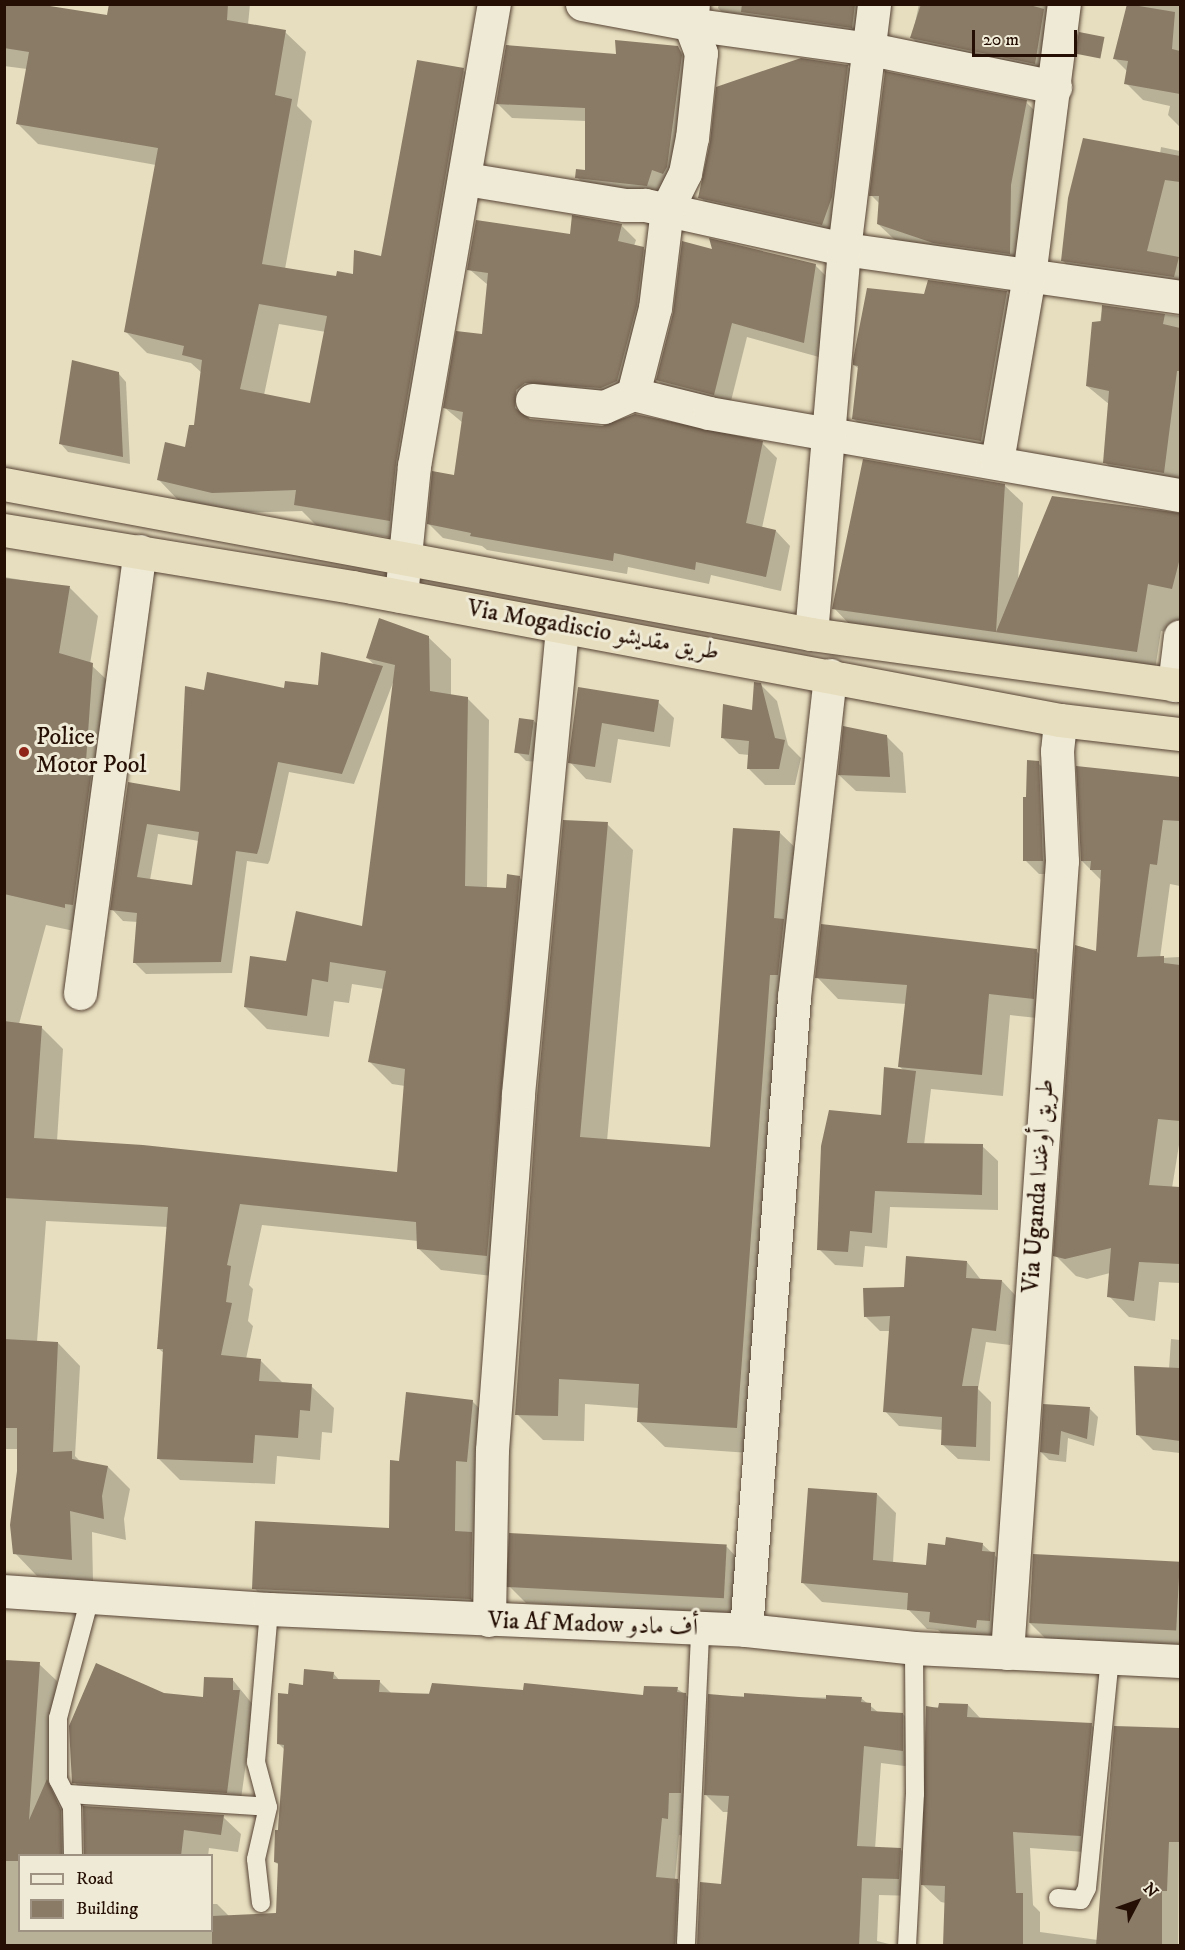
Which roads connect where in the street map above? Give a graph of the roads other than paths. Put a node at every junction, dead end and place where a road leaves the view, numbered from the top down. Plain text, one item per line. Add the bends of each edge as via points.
1 (494, 4) edge
2 (582, 4) edge
3 (874, 4) edge
4 (1064, 4) edge
5 (692, 14) edge
6 (870, 49) junction
7 (1055, 87) junction
8 (466, 179) junction
9 (667, 209) junction
10 (844, 249) junction
11 (1029, 276) junction
12 (1180, 297) edge
13 (633, 394) junction
14 (532, 400) dead end
15 (830, 435) junction
16 (997, 461) junction
17 (4, 484) edge
18 (1180, 495) edge
19 (4, 530) edge
20 (140, 551) junction
21 (406, 561) junction
22 (401, 596) junction
23 (562, 626) junction
24 (811, 634) junction
25 (1180, 636) edge
26 (830, 675) junction
27 (1177, 685) edge
28 (1060, 720) junction
29 (1180, 734) edge
30 (80, 993) dead end
31 (4, 1591) edge
32 (90, 1598) junction
33 (269, 1609) junction
34 (489, 1620) junction
35 (700, 1629) junction
36 (746, 1630) junction
37 (914, 1648) junction
38 (1007, 1653) junction
39 (1110, 1658) junction
40 (1180, 1661) edge
41 (69, 1794) junction
42 (268, 1807) junction
43 (73, 1854) edge
44 (1058, 1898) dead end
45 (261, 1904) dead end
46 (686, 1943) dead end
47 (907, 1946) edge

1 - 8 street
2 - 5 street
3 - 6 street
4 - 7 street
5 - 6 street
5 - 9 street via 701,53 692,138 685,173
6 - 7 street
6 - 10 street
7 - 11 street
8 - 9 street
8 - 21 street via 414,466
9 - 10 street
9 - 13 street via 655,308
10 - 11 street
10 - 15 street
11 - 12 street
11 - 16 street
13 - 14 street via 604,407
13 - 15 street
15 - 16 street
15 - 24 street
16 - 18 street
17 - 21 highway, Via Mogadiscio طريق مقديشو
19 - 20 highway, Via Mogadiscio طريق مقديشو
20 - 22 highway, Via Mogadiscio طريق مقديشو
20 - 30 street
21 - 22 street
21 - 24 highway, Via Mogadiscio طريق مقديشو
22 - 23 highway, Via Mogadiscio طريق مقديشو
23 - 26 highway, Via Mogadiscio طريق مقديشو
23 - 34 street via 517,1105 492,1450
24 - 27 highway, Via Mogadiscio طريق مقديشو
25 - 27 street
26 - 28 highway, Via Mogadiscio طريق مقديشو
26 - 36 street via 794,997
28 - 29 highway, Via Mogadiscio طريق مقديشو
28 - 38 street, Via Uganda طريق أوغندا via 1057,751 1062,861
31 - 32 street, Via Af Madow أف مادو
32 - 33 street, Via Af Madow أف مادو
32 - 41 lane via 58,1718 58,1780
33 - 34 street, Via Af Madow أف مادو
33 - 42 lane via 256,1762
34 - 35 street, Via Af Madow أف مادو
35 - 36 street, Via Af Madow أف مادو
35 - 46 lane
36 - 37 street, Via Af Madow أف مادو
37 - 38 street, Via Af Madow أف مادو
37 - 47 lane via 915,1794
38 - 39 street, Via Af Madow أف مادو
39 - 40 street, Via Af Madow أف مادو
39 - 44 lane via 1087,1888 1082,1900
41 - 42 lane
41 - 43 lane
42 - 45 lane via 256,1859

